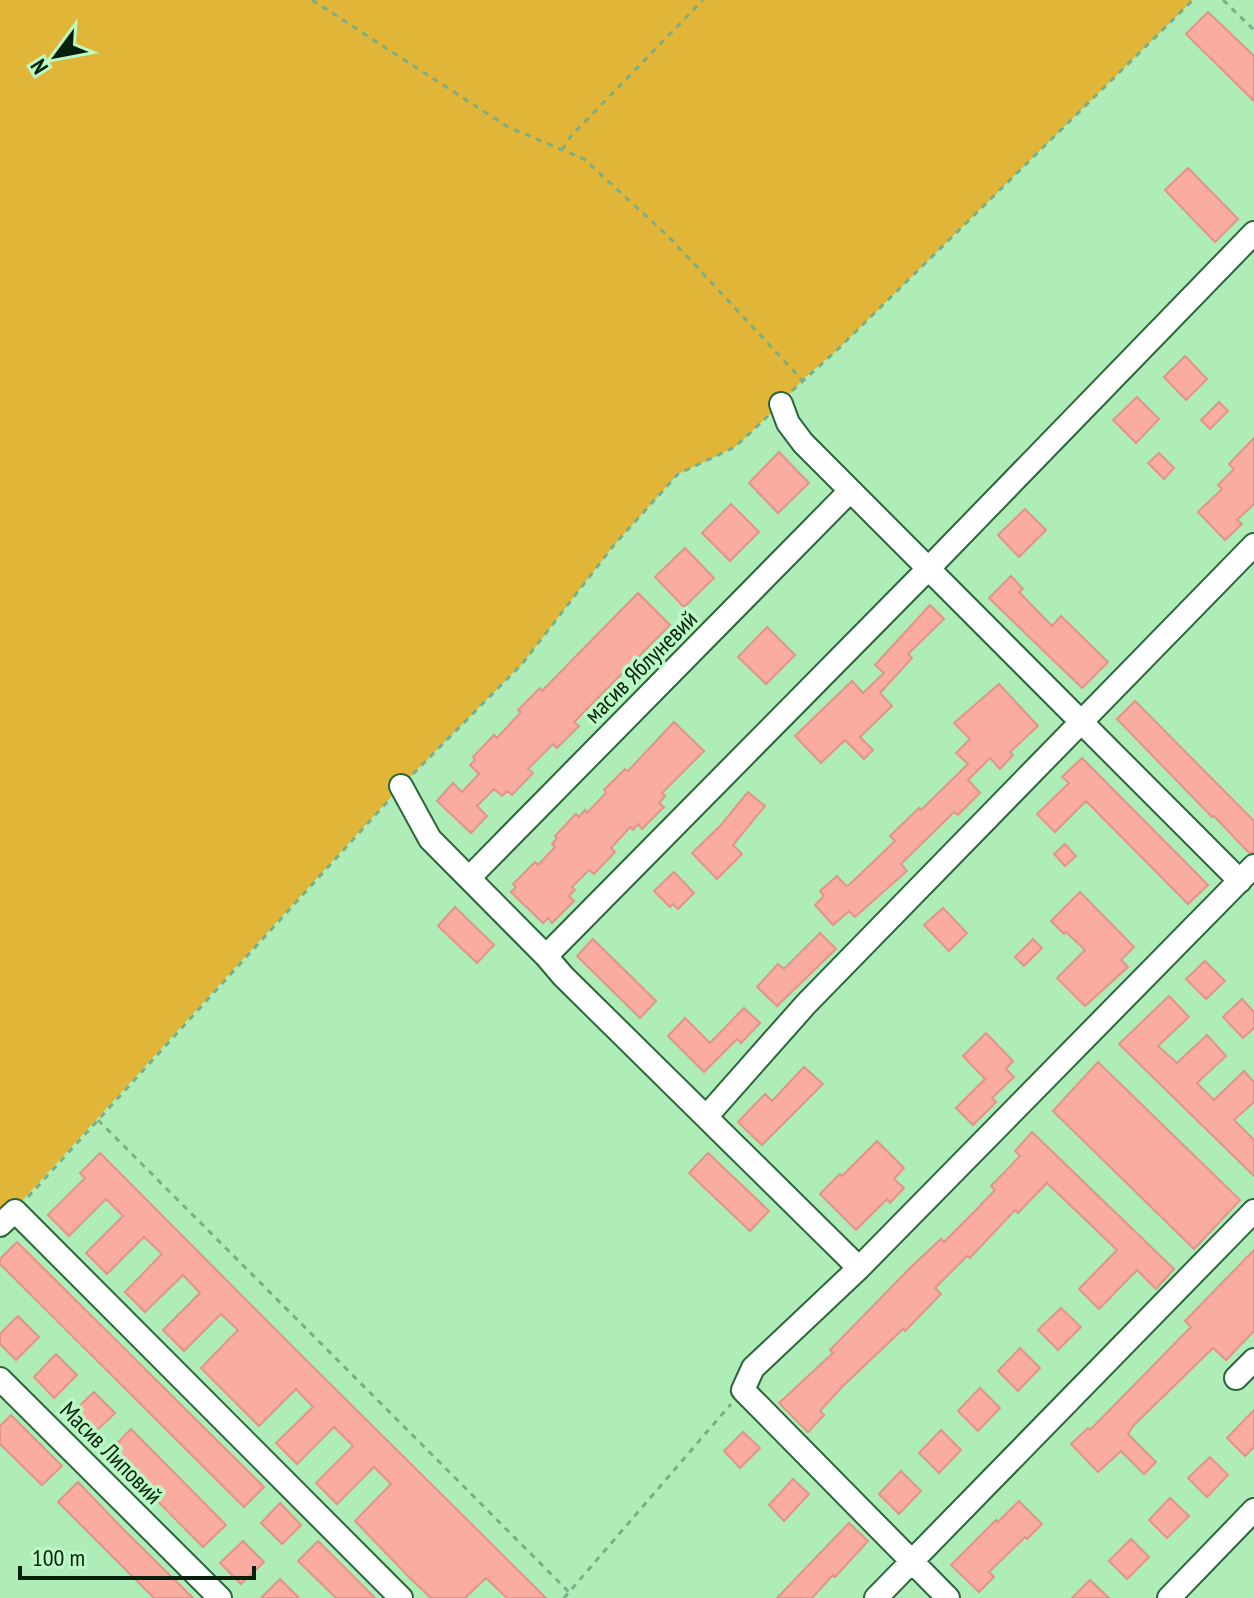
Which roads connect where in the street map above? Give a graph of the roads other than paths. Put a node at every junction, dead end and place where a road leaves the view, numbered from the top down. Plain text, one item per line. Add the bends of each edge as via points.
1 (1254, 233) edge
2 (781, 404) dead end
3 (850, 491) junction
4 (1254, 545) edge
5 (928, 569) junction
6 (1081, 724) junction
7 (401, 786) road end
8 (1247, 873) edge
9 (469, 878) junction
10 (546, 956) junction
11 (706, 1117) junction
12 (1254, 1211) edge
13 (8, 1218) edge
14 (859, 1268) junction
15 (1254, 1360) edge
16 (1236, 1378) dead end
17 (0, 1379) edge
18 (1254, 1510) edge
19 (911, 1563) junction
20 (220, 1598) edge
21 (401, 1598) edge
22 (876, 1598) edge
23 (948, 1598) edge
24 (1169, 1598) edge

1 - 5 street
2 - 3 street via 803,443
3 - 5 street
3 - 9 street, масив Яблуневий
4 - 6 street
5 - 6 street
5 - 10 street
6 - 8 street
6 - 11 street via 806,1004
7 - 9 street via 430,839
8 - 14 street
9 - 10 street
10 - 11 street
11 - 14 street
12 - 19 street
13 - 21 street
14 - 19 street via 753,1368 743,1390
15 - 16 street
17 - 20 street, Масив Липовий
18 - 24 street
19 - 22 street
19 - 23 street

